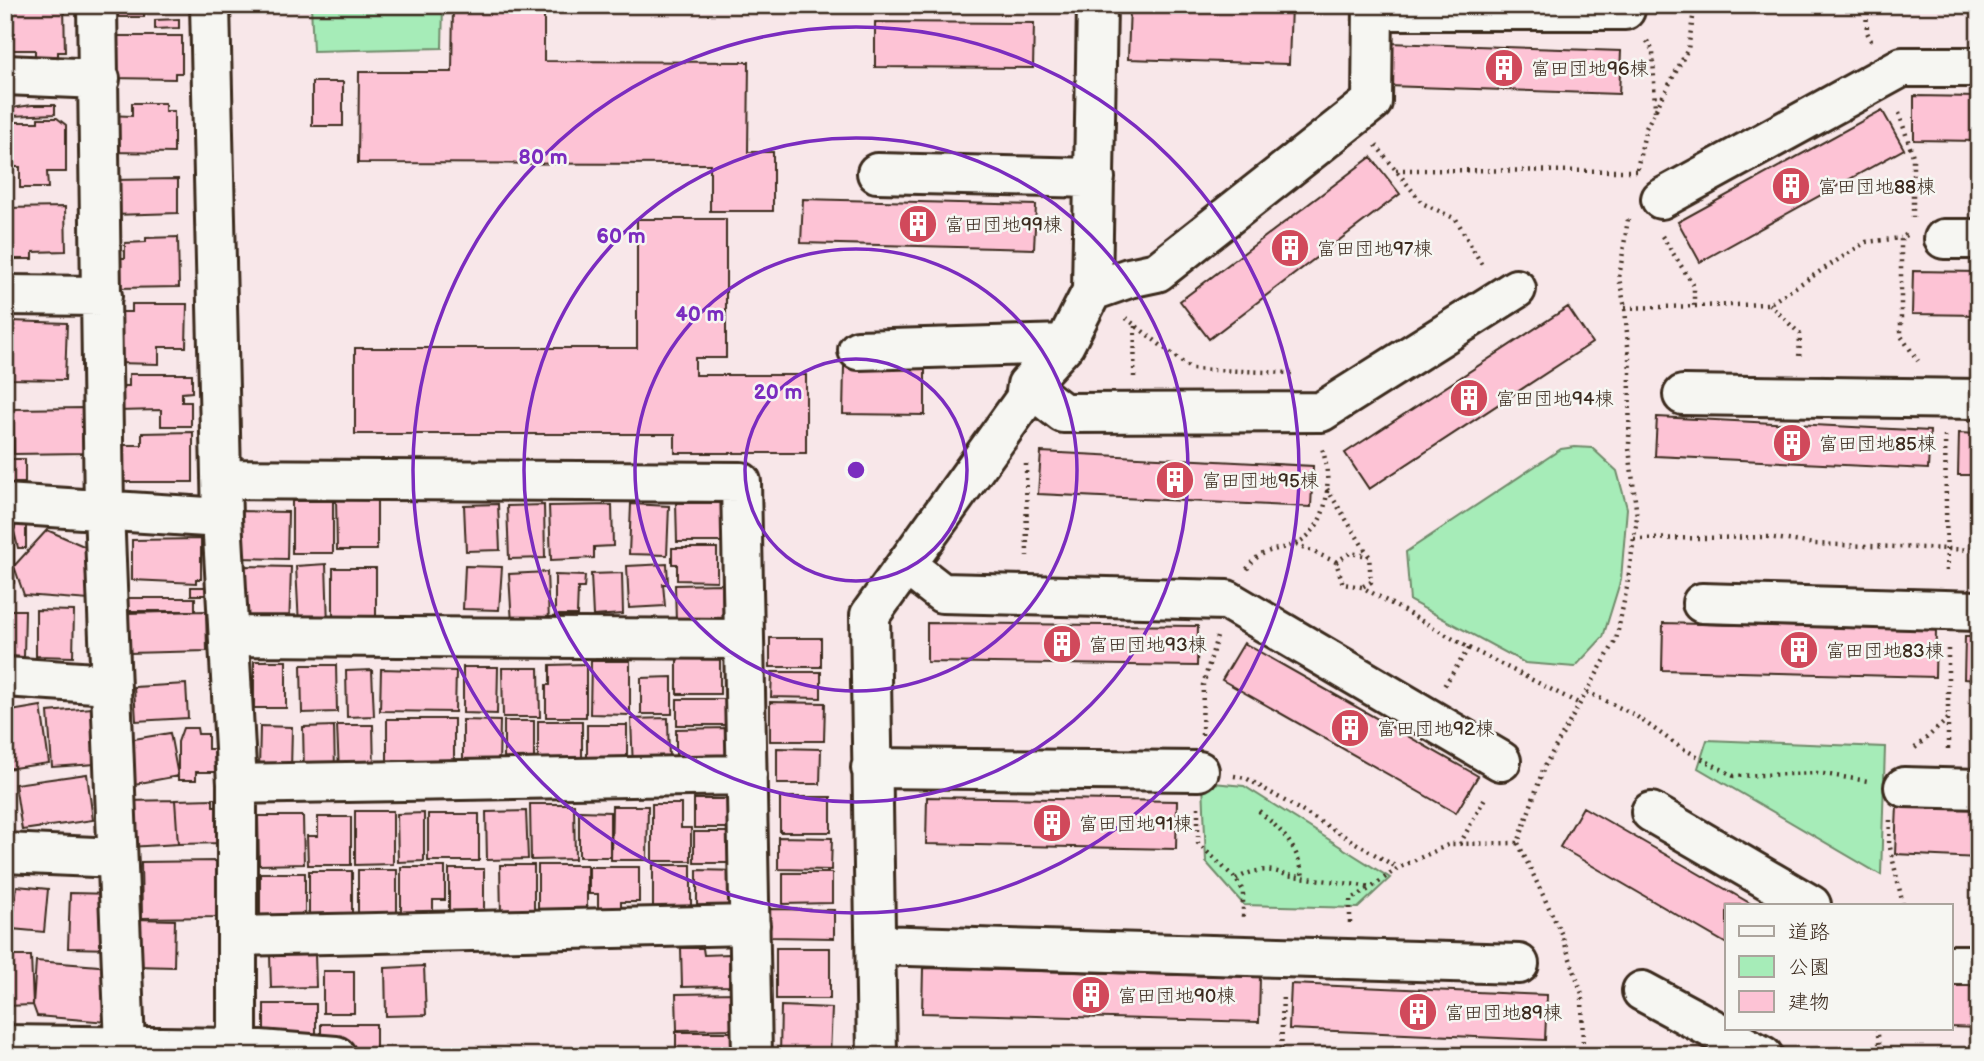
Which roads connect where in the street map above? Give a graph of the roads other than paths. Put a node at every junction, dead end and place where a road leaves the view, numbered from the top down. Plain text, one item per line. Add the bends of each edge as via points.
1 (97, 5) edge
2 (210, 5) edge
3 (1097, 5) edge
4 (1373, 8) edge
5 (1625, 10) dead end
6 (1979, 67) edge
7 (5, 75) edge
8 (100, 79) junction
9 (877, 173) dead end
10 (1095, 178) junction
11 (1640, 192) road end
12 (1092, 291) junction
13 (1508, 293) road end
14 (5, 295) edge
15 (102, 296) junction
16 (1065, 344) junction
17 (858, 350) dead end
18 (1026, 392) junction
19 (1683, 395) dead end
20 (1961, 399) edge
21 (221, 478) junction
22 (5, 504) edge
23 (104, 510) junction
24 (222, 518) junction
25 (906, 565) junction
26 (1702, 603) dead end
27 (1963, 611) edge
28 (229, 636) junction
29 (744, 639) junction
30 (5, 677) edge
31 (110, 684) junction
32 (1496, 758) road end
33 (871, 768) junction
34 (1199, 771) road end
35 (747, 775) junction
36 (237, 784) junction
37 (1897, 786) road end
38 (1979, 789) edge
39 (1651, 812) dead end
40 (5, 853) edge
41 (117, 858) junction
42 (1809, 904) edge
43 (750, 925) junction
44 (239, 936) junction
45 (876, 945) junction
46 (1519, 964) dead end
47 (1952, 965) edge
48 (1979, 965) edge
49 (1642, 990) dead end
50 (5, 1045) edge
51 (125, 1046) junction
52 (237, 1052) edge
53 (336, 1056) edge
54 (752, 1056) edge
55 (877, 1056) edge
56 (1763, 1056) edge

1 - 8 street
2 - 21 street
3 - 10 street
4 - 5 street
4 - 12 street via 1372,102 1157,272
6 - 11 street via 1902,66
7 - 8 street
8 - 15 street
9 - 10 street
10 - 12 street
12 - 16 street
13 - 18 street via 1321,412 1063,413
14 - 15 street
15 - 23 street
16 - 17 street
16 - 18 street
18 - 25 street
19 - 20 street
21 - 24 street
21 - 29 street via 741,482
22 - 23 street
23 - 24 street
23 - 31 street
24 - 28 street
25 - 32 street via 942,593 1227,600
25 - 33 street via 870,615
26 - 27 street
28 - 29 street
28 - 36 street
29 - 35 street
30 - 31 street
31 - 41 street
33 - 34 street
33 - 45 street
35 - 36 street
35 - 43 street
36 - 44 street
37 - 38 street
39 - 42 street
40 - 41 street
41 - 51 street
43 - 44 street
43 - 54 street
44 - 52 street
45 - 46 street
45 - 55 street
47 - 48 street
49 - 56 street
50 - 51 street
51 - 52 street
52 - 53 street

